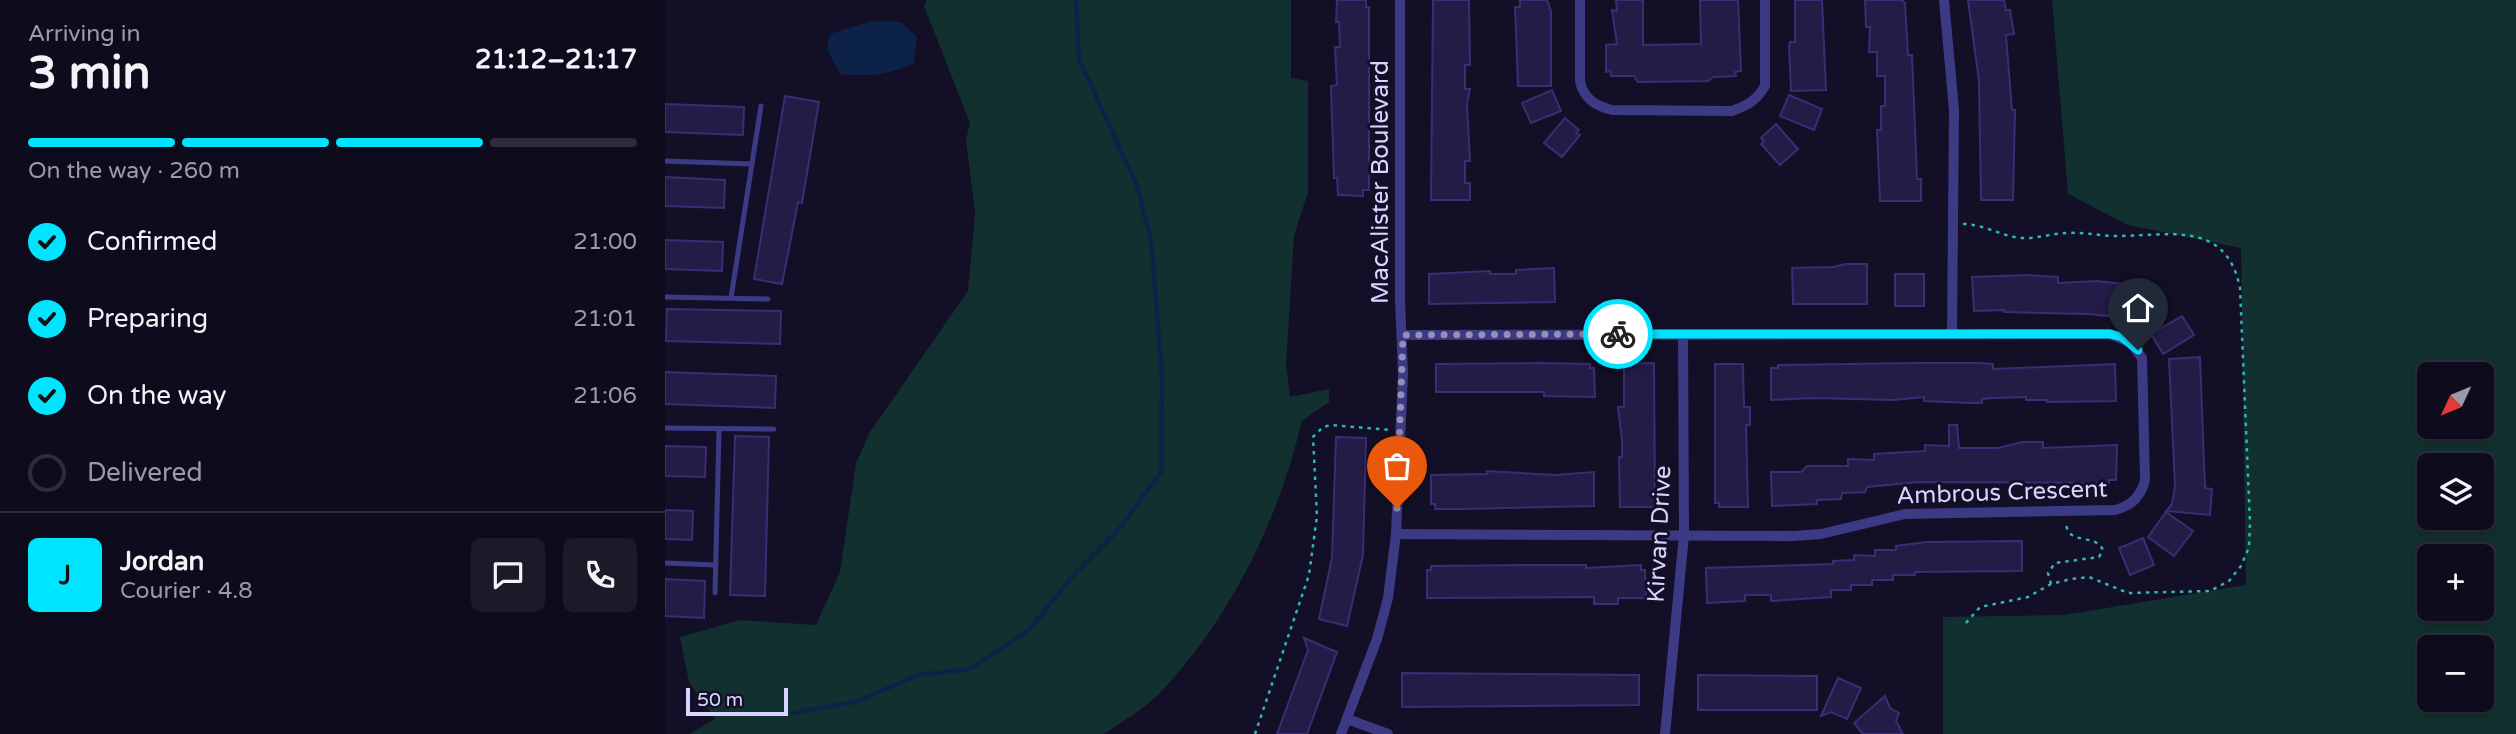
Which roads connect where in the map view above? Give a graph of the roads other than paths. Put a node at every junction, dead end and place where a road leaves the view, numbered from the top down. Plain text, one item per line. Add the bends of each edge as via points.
1 (1400, 0) edge
2 (1580, 0) edge
3 (1765, 0) edge
4 (1944, 0) edge
5 (761, 106) dead end
6 (665, 161) edge
7 (752, 164) junction
8 (665, 296) edge
9 (731, 298) junction
10 (768, 299) dead end
11 (1952, 334) junction
12 (1403, 335) junction
13 (1683, 335) junction
14 (665, 428) edge
15 (774, 429) dead end
16 (719, 430) junction
17 (1396, 534) junction
18 (1683, 535) junction
19 (665, 563) edge
20 (716, 565) junction
21 (715, 593) dead end
22 (1347, 719) junction
23 (1341, 734) edge
24 (1388, 734) edge
25 (1665, 734) edge

1 - 12 street, MacAlister Boulevard
2 - 3 street via 1580,81 1593,103 1612,110 1732,111 1749,105 1765,86
4 - 11 street via 1953,77
5 - 7 lane
6 - 7 lane
7 - 9 lane
8 - 9 lane
9 - 10 lane
11 - 13 street, Ambrous Crescent
11 - 18 street, Ambrous Crescent via 2122,337 2138,350 2144,368 2143,489 2125,508 1905,514 1794,536
12 - 13 street, Ambrous Crescent
12 - 17 street, MacAlister Boulevard
13 - 18 street, Kirvan Drive
14 - 16 lane
15 - 16 lane
16 - 20 lane
17 - 18 street, Ambrous Crescent
17 - 22 street, MacAlister Boulevard via 1388,598
18 - 25 street, Kirvan Drive
19 - 20 lane
20 - 21 lane
22 - 23 street, MacAlister Boulevard
22 - 24 street

